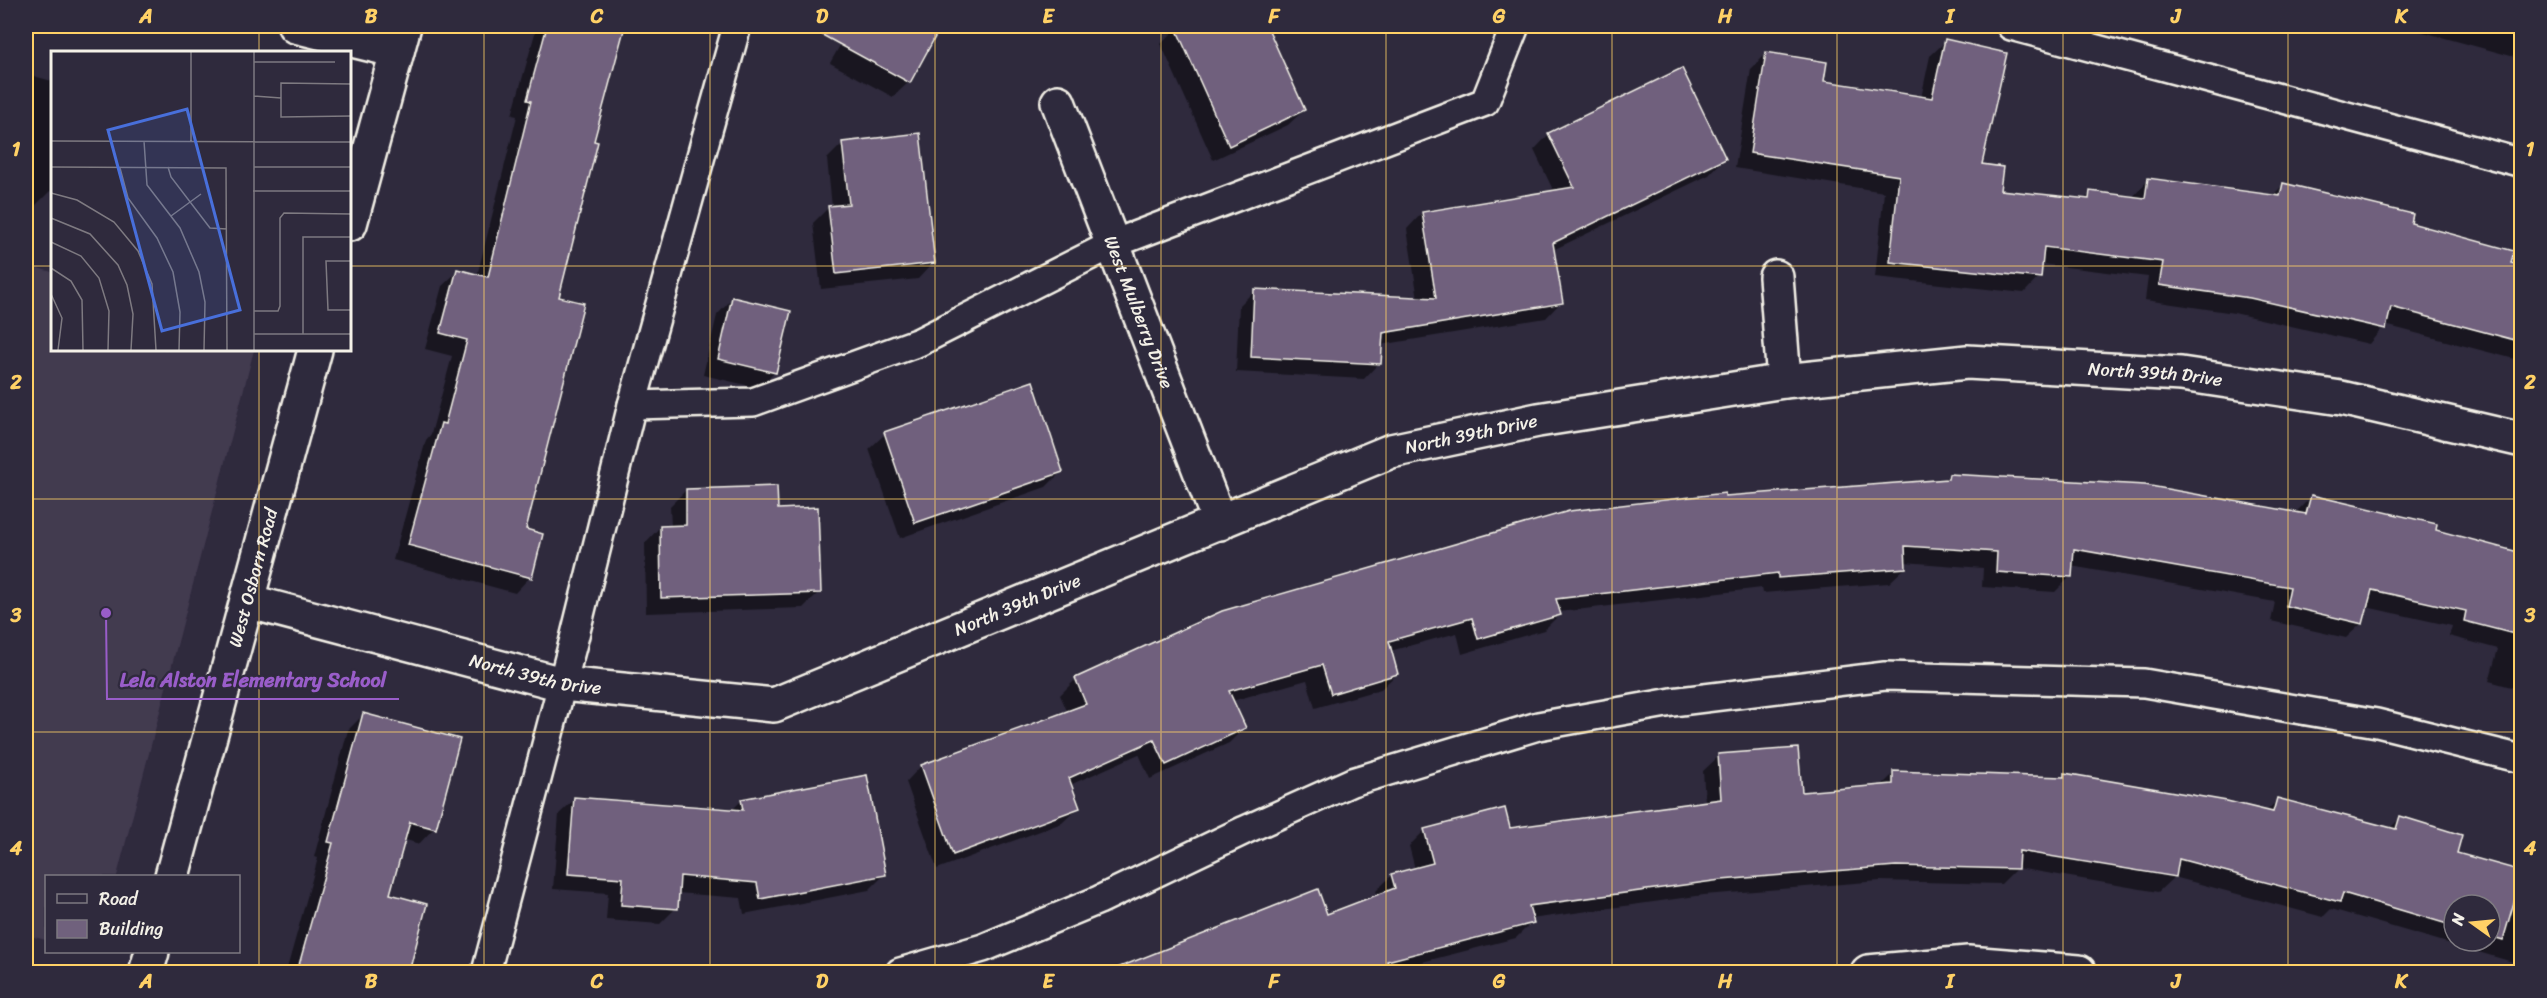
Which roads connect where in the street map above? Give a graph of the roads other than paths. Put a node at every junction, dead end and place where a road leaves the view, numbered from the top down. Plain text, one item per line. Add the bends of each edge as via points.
1 (294, 26) edge
2 (737, 26) edge
3 (1515, 26) edge
4 (2011, 26) edge
5 (400, 38) edge
6 (1058, 102) dead end
7 (2522, 163) edge
8 (351, 220) edge
9 (1113, 244) junction
10 (1776, 277) dead end
11 (315, 351) edge
12 (1784, 381) junction
13 (632, 405) junction
14 (2522, 440) edge
15 (1220, 523) junction
16 (247, 601) junction
17 (562, 684) junction
18 (2522, 759) edge
19 (172, 875) edge
20 (151, 953) edge
21 (146, 972) edge
22 (486, 972) edge
23 (900, 972) edge
24 (1868, 972) edge
25 (2079, 972) edge

1 - 5 street
2 - 13 lane
3 - 9 lane via 1485,102
4 - 7 lane
5 - 8 street
6 - 9 street, West Mulberry Drive
9 - 13 lane via 919,342 753,402
9 - 15 street, West Mulberry Drive
10 - 12 street
11 - 16 street, West Osborn Road
12 - 14 street, North 39th Drive via 1967,363 2181,375 2341,398
12 - 15 street, North 39th Drive via 1538,420 1391,451
13 - 17 lane
15 - 17 street, North 39th Drive via 774,705
16 - 17 street, North 39th Drive
16 - 19 street, West Osborn Road
17 - 22 lane
18 - 23 lane via 2377,723 2144,683 1885,676 1672,702 1538,726 1353,782 1057,917 983,948
20 - 21 street
24 - 25 street via 1968,963

